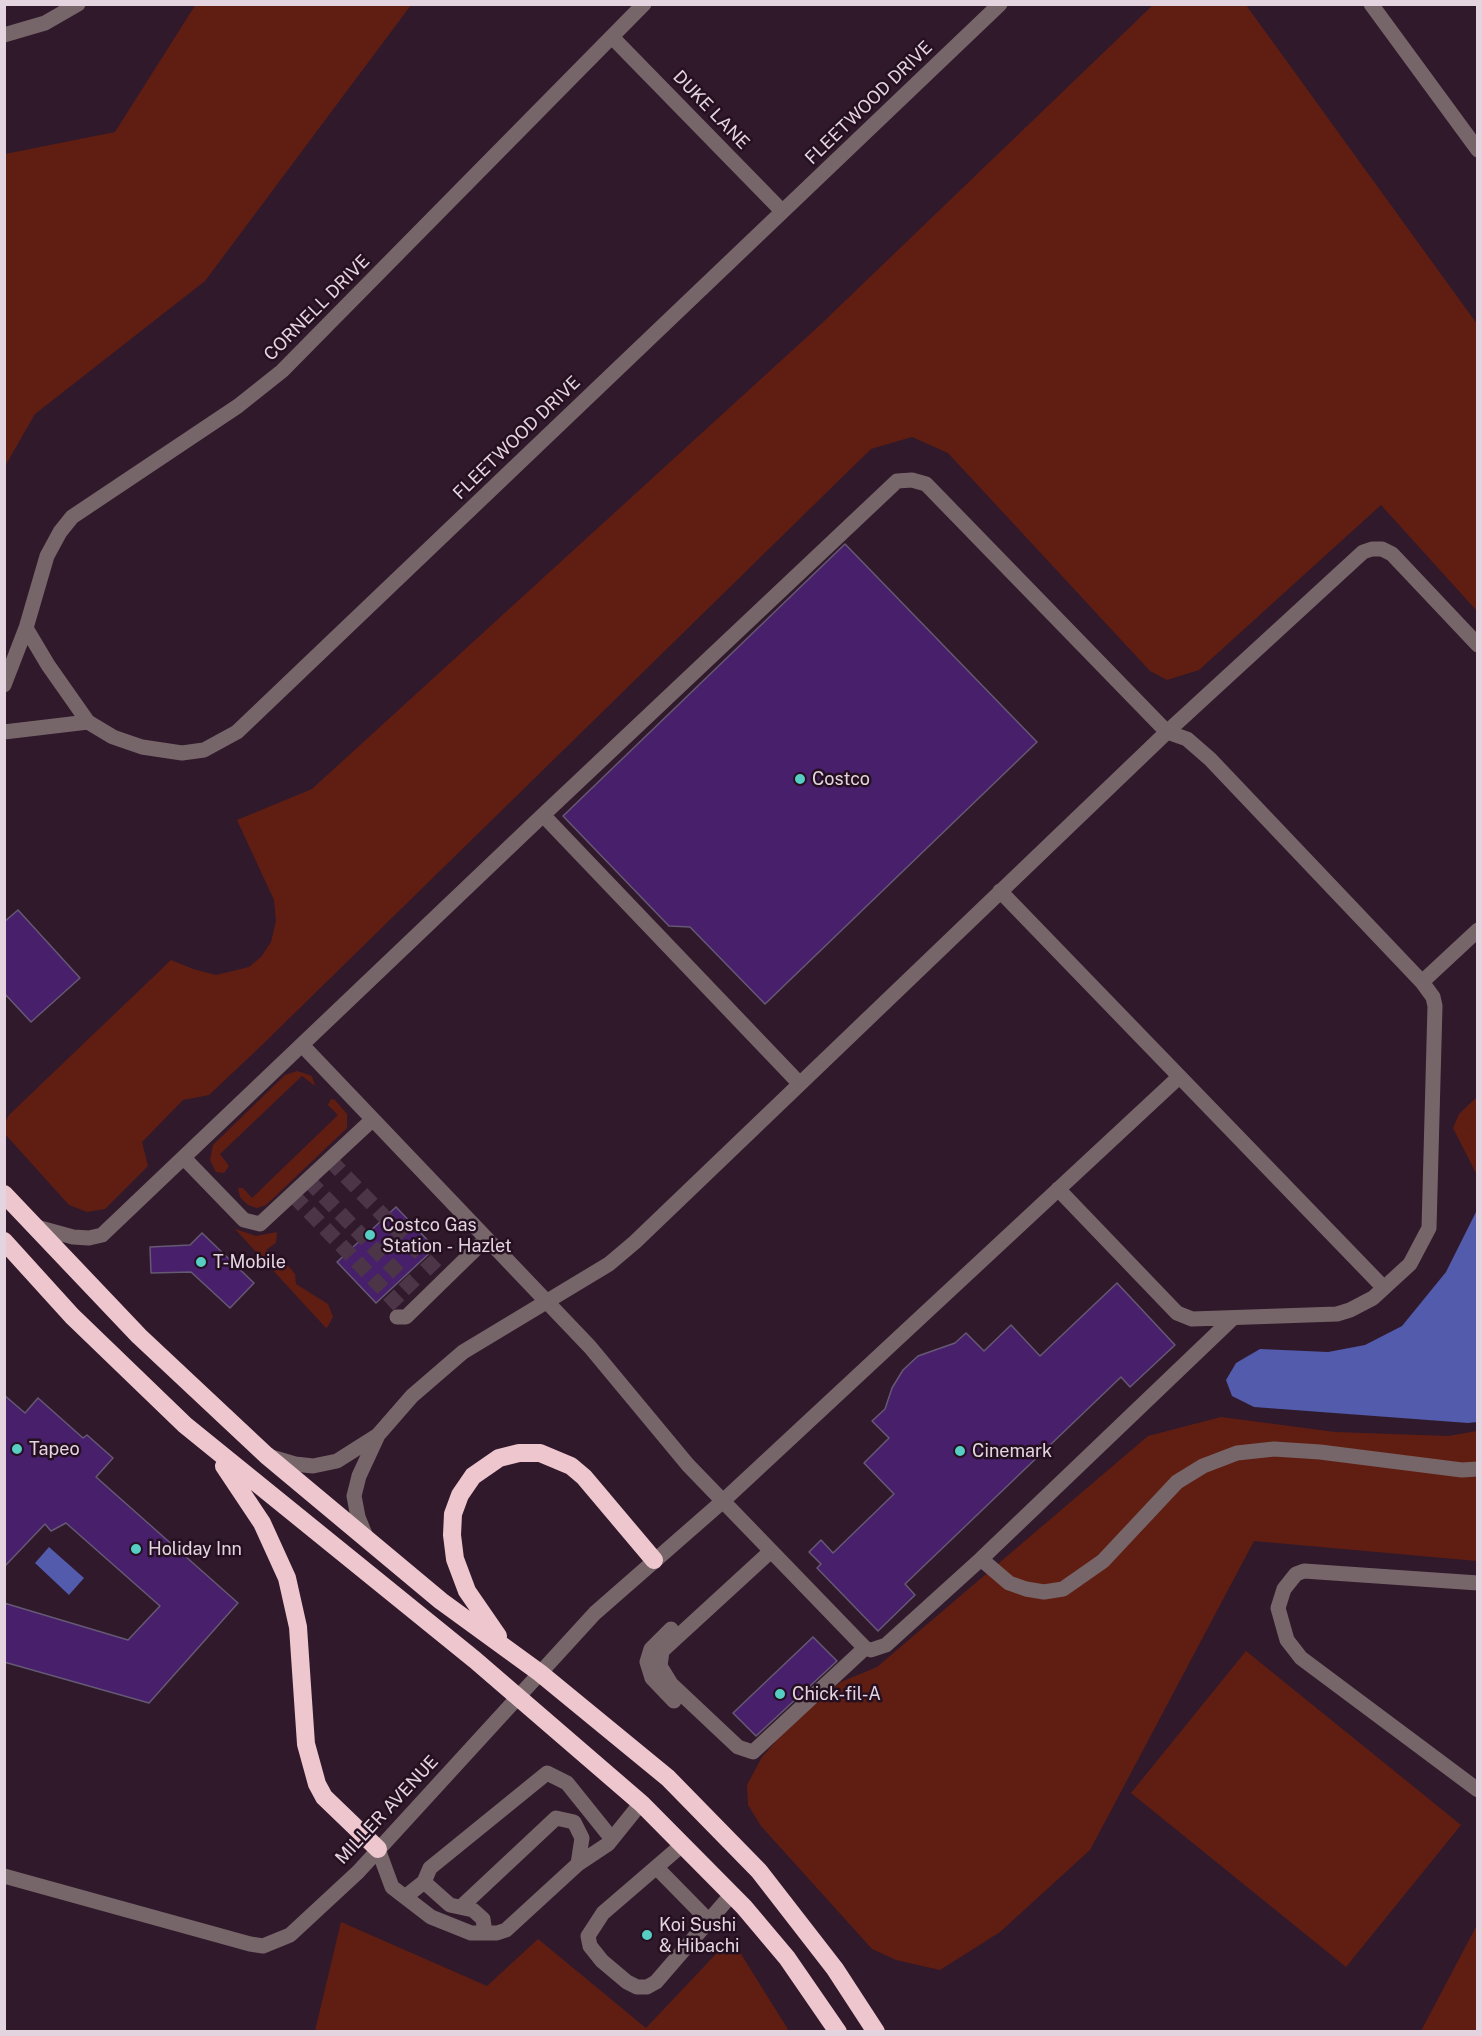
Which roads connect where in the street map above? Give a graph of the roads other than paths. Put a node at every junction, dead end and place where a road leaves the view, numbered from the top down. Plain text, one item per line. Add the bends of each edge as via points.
1 (78, 4) edge
2 (644, 4) edge
3 (1000, 4) edge
4 (1371, 4) edge
5 (4, 35) edge
6 (612, 37) junction
7 (1478, 150) edge
8 (782, 211) junction
9 (27, 628) junction
10 (1478, 645) edge
11 (4, 685) edge
12 (88, 722) junction
13 (4, 732) edge
14 (1167, 732) junction
15 (543, 815) junction
16 (1000, 891) junction
17 (1478, 930) edge
18 (1422, 982) junction
19 (302, 1045) junction
20 (1179, 1077) junction
21 (799, 1083) junction
22 (372, 1120) junction
23 (184, 1158) junction
24 (1058, 1189) junction
25 (4, 1194) edge
26 (33, 1226) junction
27 (486, 1239) junction
28 (4, 1241) edge
29 (1384, 1288) junction
30 (546, 1303) junction
31 (397, 1317) dead end
32 (1233, 1318) junction
33 (378, 1435) junction
34 (209, 1446) junction
35 (266, 1455) junction
36 (1478, 1469) edge
37 (723, 1501) junction
38 (367, 1540) junction
39 (771, 1551) junction
40 (981, 1559) junction
41 (654, 1560) junction
42 (1478, 1583) edge
43 (865, 1648) junction
44 (510, 1652) junction
45 (540, 1673) junction
46 (517, 1698) junction
47 (1478, 1790) edge
48 (640, 1803) junction
49 (612, 1839) junction
50 (682, 1845) junction
51 (378, 1849) junction
52 (578, 1864) junction
53 (656, 1867) junction
54 (4, 1876) edge
55 (424, 1882) junction
56 (732, 1894) junction
57 (405, 1897) junction
58 (461, 1907) junction
59 (709, 1921) junction
60 (485, 1933) junction
61 (838, 2031) edge
62 (876, 2031) edge

1 - 5 street via 45,23
2 - 6 street, CORNELL DRIVE
3 - 8 street, FLEETWOOD DRIVE
4 - 7 street
6 - 8 street, DUKE LANE
6 - 9 street, CORNELL DRIVE via 282,371 238,406 72,517 47,556
8 - 12 street, FLEETWOOD DRIVE via 237,732 204,750 167,752 113,737
9 - 11 street, CORNELL DRIVE
9 - 12 street
10 - 14 street via 1392,554 1372,549 1362,552
12 - 13 street
14 - 15 street via 926,484 897,481
14 - 16 street
14 - 18 street via 1187,739 1210,759
15 - 19 street
15 - 21 street
16 - 20 street
16 - 21 street
17 - 18 street
18 - 29 street via 1435,1006 1431,1215 1418,1253
19 - 22 street
19 - 23 street
20 - 24 street, MILLER AVENUE
20 - 29 street
21 - 30 street via 635,1242 609,1264
22 - 23 street via 266,1220 255,1224 244,1220
22 - 27 street
23 - 26 street via 102,1234 74,1237
24 - 32 street via 1177,1313 1192,1319
24 - 37 street, MILLER AVENUE
25 - 26 highway
26 - 35 highway via 139,1336
27 - 30 street
27 - 31 street via 406,1317
28 - 34 highway via 72,1316
29 - 32 street via 1363,1305 1337,1314
30 - 33 street via 463,1352 412,1396
30 - 37 street via 598,1356 669,1443
32 - 40 street
33 - 35 street via 337,1461 313,1466
33 - 38 street via 354,1496
34 - 46 highway
34 - 51 highway via 262,1523 287,1578 298,1627 306,1744 317,1784 324,1797
35 - 38 highway
36 - 40 street via 1320,1452 1274,1449 1237,1453 1203,1466 1177,1482 1103,1561 1063,1589 1044,1592 1009,1583
37 - 39 street
37 - 41 street, MILLER AVENUE
38 - 44 highway
39 - 43 street
39 - 43 street via 667,1645 660,1656 666,1678 719,1730 750,1753
40 - 43 street via 886,1645
41 - 44 highway via 571,1466 540,1453 519,1453 484,1466 460,1495 453,1515 455,1559 467,1591
41 - 45 street, MILLER AVENUE via 595,1613
42 - 47 street via 1304,1571 1296,1574 1284,1589 1278,1608 1287,1640 1301,1659
44 - 45 highway
45 - 46 street, MILLER AVENUE
45 - 62 highway via 668,1778 759,1870 835,1969
46 - 48 highway
46 - 51 street, MILLER AVENUE
48 - 49 street
48 - 50 highway
49 - 52 street
49 - 55 street via 567,1783 547,1773 430,1868
50 - 53 street
50 - 56 highway
51 - 54 street, MILLER AVENUE via 290,1935 264,1946
51 - 57 street via 392,1887
52 - 58 street via 582,1838 574,1822 556,1818
52 - 60 street via 506,1930
53 - 59 street
53 - 59 street via 603,1913 588,1936 590,1946 602,1961 627,1982 647,1987 656,1982
55 - 57 street
55 - 58 street via 450,1905
56 - 59 street
56 - 61 highway via 788,1958
57 - 60 street via 431,1917 471,1933
58 - 60 street via 473,1910 483,1919

